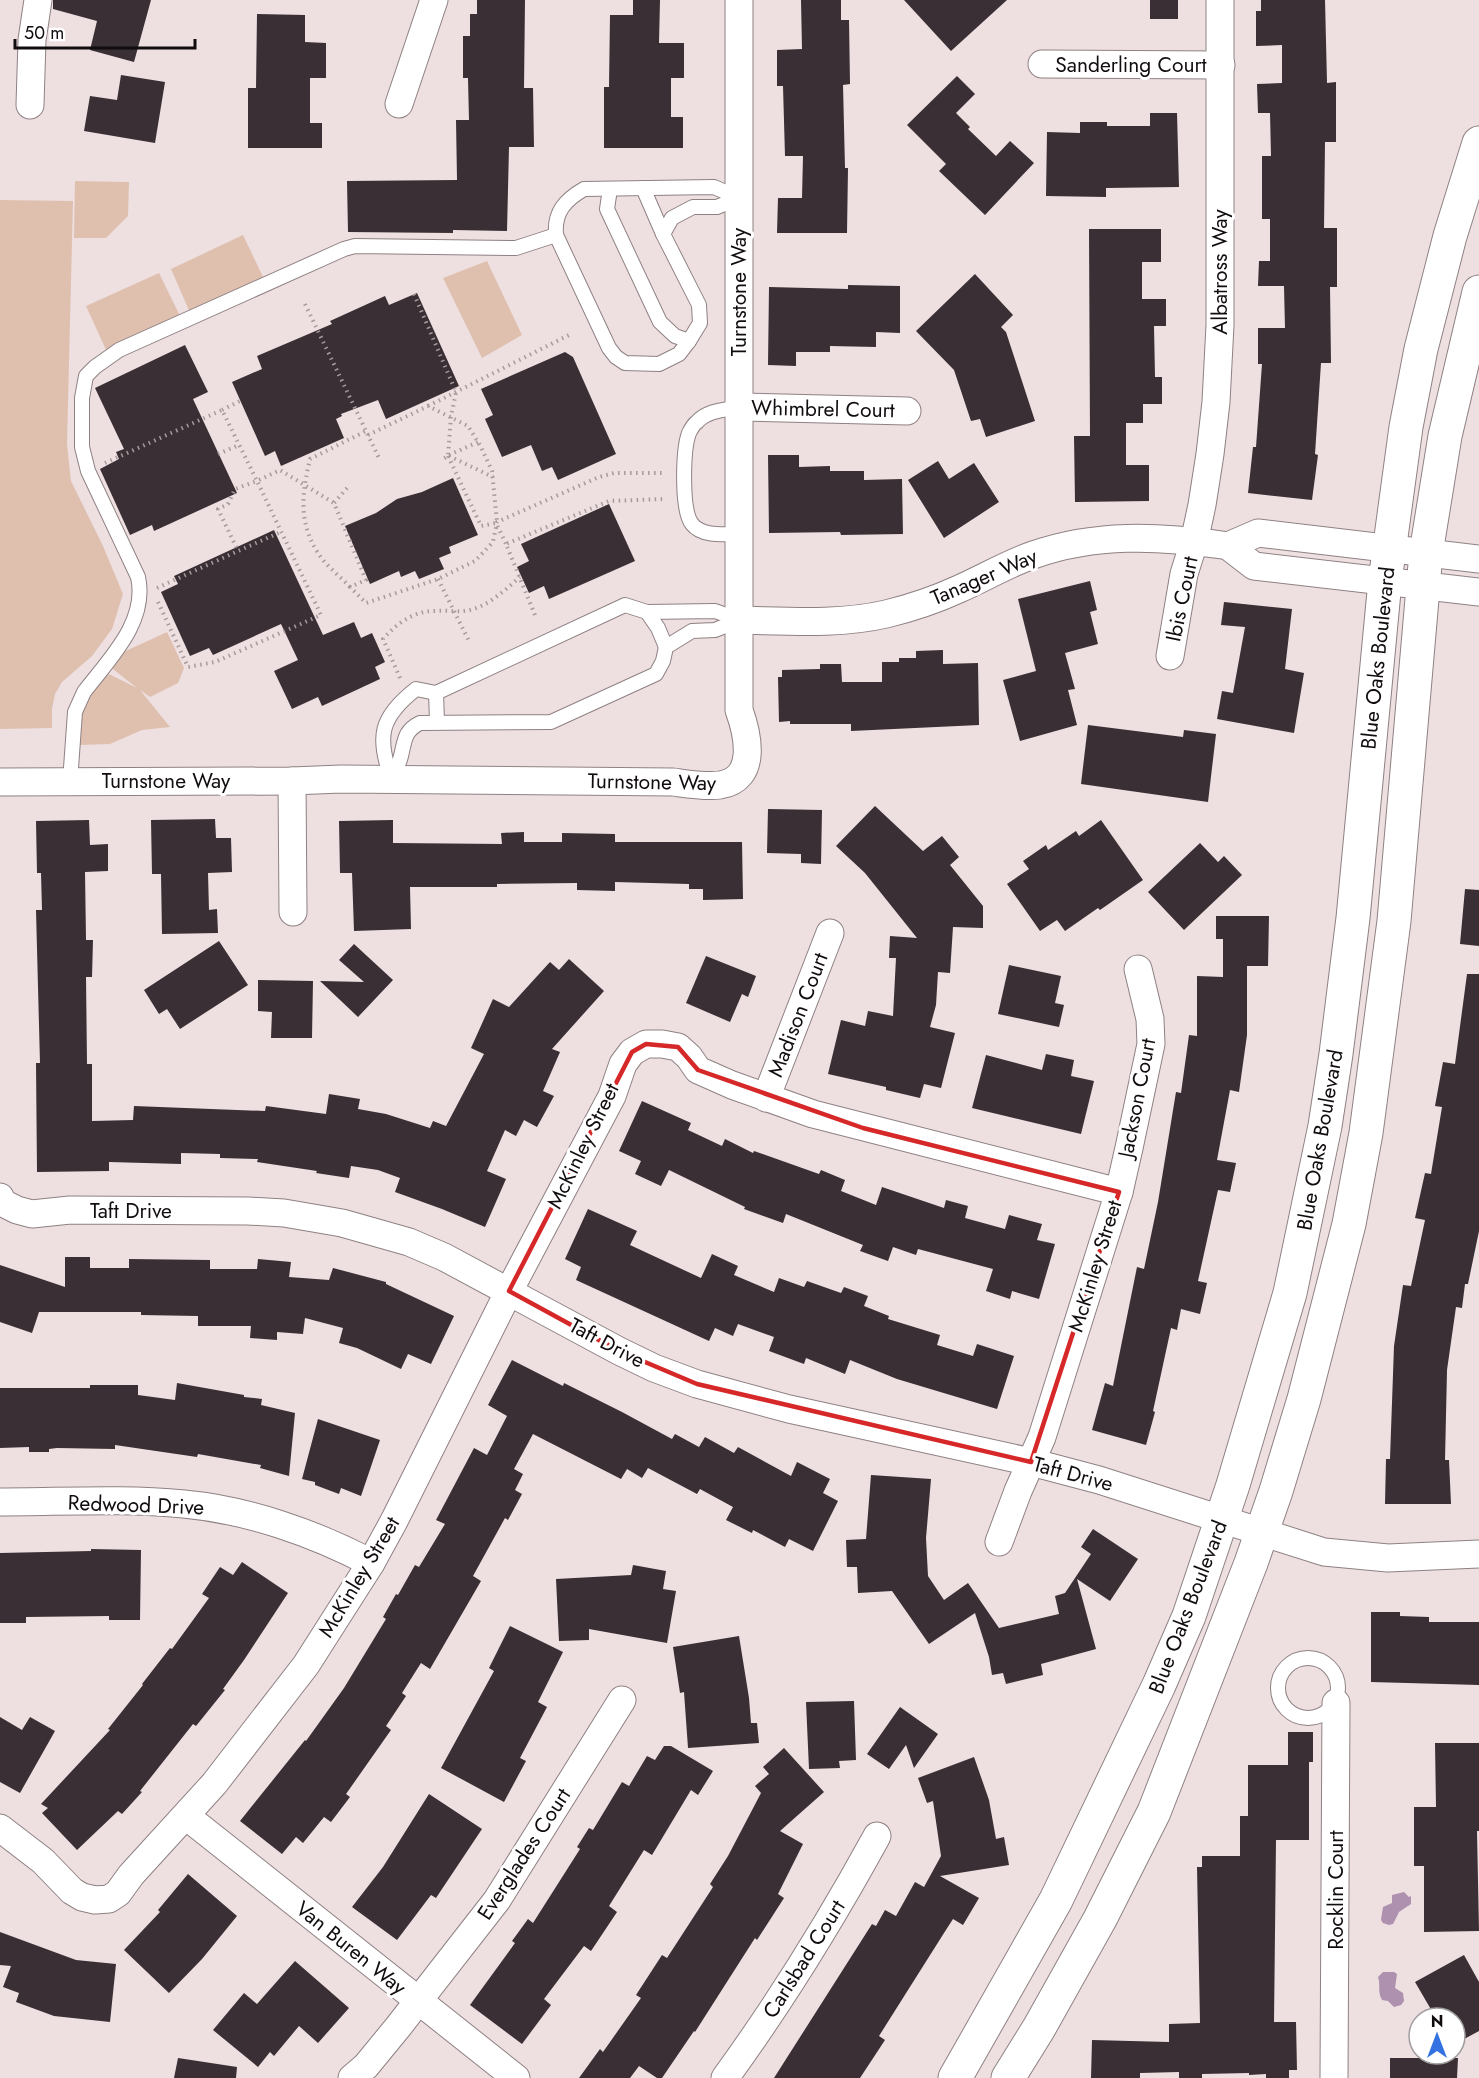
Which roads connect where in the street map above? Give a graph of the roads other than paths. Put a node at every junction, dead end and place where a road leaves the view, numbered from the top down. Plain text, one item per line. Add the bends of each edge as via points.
1 (38, 0) edge
2 (434, 0) edge
3 (739, 0) edge
4 (1220, 0) edge
5 (1041, 64) dead end
6 (1221, 65) junction
7 (399, 104) dead end
8 (30, 105) dead end
9 (1479, 143) edge
10 (643, 188) junction
11 (610, 189) junction
12 (739, 198) junction
13 (663, 234) junction
14 (556, 235) junction
15 (1479, 292) edge
16 (689, 341) junction
17 (740, 407) junction
18 (907, 411) dead end
19 (740, 534) junction
20 (1194, 542) junction
21 (1228, 546) junction
22 (1389, 548) junction
23 (1426, 553) junction
24 (1479, 559) edge
25 (1385, 581) junction
26 (1422, 585) junction
27 (1479, 592) edge
28 (647, 612) junction
29 (740, 620) junction
30 (666, 647) junction
31 (1170, 656) dead end
32 (436, 693) junction
33 (437, 721) junction
34 (392, 780) junction
35 (292, 781) junction
36 (0, 782) edge
37 (70, 782) junction
38 (293, 912) dead end
39 (830, 933) dead end
40 (1138, 969) dead end
41 (766, 1098) junction
42 (1119, 1192) junction
43 (0, 1197) edge
44 (509, 1291) junction
45 (1031, 1462) junction
46 (0, 1502) edge
47 (1222, 1520) junction
48 (1262, 1533) junction
49 (999, 1542) dead end
50 (1479, 1554) edge
51 (371, 1563) junction
52 (622, 1700) dead end
53 (1336, 1703) junction
54 (186, 1816) junction
55 (0, 1828) edge
56 (877, 1836) dead end
57 (418, 2002) junction
58 (352, 2078) edge
59 (516, 2078) edge
60 (725, 2078) edge
61 (955, 2078) edge
62 (1008, 2078) edge
63 (1334, 2078) edge

1 - 8 street
2 - 7 street
3 - 12 street, Turnstone Way
4 - 6 street, Albatross Way
5 - 6 street, Sanderling Court
6 - 20 street, Albatross Way via 1218,363 1210,454
9 - 22 main road, Blue Oaks Boulevard via 1421,349
10 - 11 lane
10 - 12 lane via 714,187
10 - 13 lane
11 - 14 lane via 584,189 568,199 557,215
11 - 16 lane via 607,209 660,322 675,336
12 - 13 lane via 717,207 693,207 672,218
12 - 17 street, Turnstone Way
13 - 16 lane via 699,305 700,322
14 - 16 lane via 616,357 626,363 659,364 680,354
14 - 37 lane via 516,248 344,249 119,350 86,376 84,460 140,587 127,636 79,701 73,726
15 - 23 main road, Blue Oaks Boulevard via 1445,436
17 - 18 street, Whimbrel Court
17 - 19 street, Turnstone Way
17 - 19 lane via 707,414 697,421 689,432 685,452 685,505 691,524 703,532
19 - 29 street, Turnstone Way
20 - 21 street, Tanager Way
20 - 29 street, Tanager Way via 1108,538 1071,543 1033,555 925,603 883,615 840,621
20 - 31 street, Ibis Court via 1184,574
21 - 22 street via 1258,533
21 - 25 street via 1254,566
22 - 23 street
22 - 25 main road, Blue Oaks Boulevard
23 - 24 street
23 - 26 main road, Blue Oaks Boulevard
25 - 26 street
25 - 47 main road, Blue Oaks Boulevard via 1353,918 1325,1126 1290,1293
26 - 27 street
26 - 48 main road, Blue Oaks Boulevard via 1394,921 1366,1133 1349,1224 1304,1399
28 - 29 lane via 715,611
28 - 30 lane
28 - 32 lane via 625,605
29 - 30 lane via 715,630 692,631
29 - 34 street, Turnstone Way via 739,710 748,748 746,765 737,778 708,786 673,782
30 - 33 lane via 656,674 551,722
32 - 33 lane
32 - 34 lane via 416,689 401,701 386,724 383,756
33 - 34 lane via 420,723 407,732
34 - 35 street, Turnstone Way
35 - 37 street, Turnstone Way
35 - 38 street
36 - 37 street, Turnstone Way
39 - 41 street, Madison Court
40 - 42 street, Jackson Court via 1150,1018 1151,1044
41 - 42 street, McKinley Street via 863,1128
41 - 44 street, McKinley Street via 698,1070 678,1047 646,1044 632,1052
42 - 45 street, McKinley Street
43 - 44 street, Taft Drive via 3,1203 32,1214 70,1210 237,1211 311,1217 409,1242
44 - 45 street, Taft Drive via 627,1355 697,1384 789,1409
44 - 51 street, McKinley Street
45 - 47 street, Taft Drive
45 - 49 street, McKinley Street
46 - 51 street, Redwood Drive via 140,1502 218,1509 300,1533
47 - 48 street, Taft Drive
47 - 61 main road, Blue Oaks Boulevard via 1188,1616 1108,1795 1056,1900
48 - 50 street, Taft Drive via 1324,1552 1354,1555 1423,1558
48 - 62 main road, Blue Oaks Boulevard via 1154,1812 1100,1919
51 - 54 street, McKinley Street via 282,1698
52 - 57 street, Everglades Court via 497,1900
53 - 53 lane via 1322,1717 1304,1719 1287,1711 1278,1695 1279,1677 1300,1658 1314,1657 1331,1667 1339,1681
53 - 63 street, Rocklin Court
54 - 55 street, McKinley Street via 118,1893 109,1899 95,1900 72,1891 43,1861
54 - 57 street, Van Buren Way
56 - 60 street, Carlsbad Court via 801,1966
57 - 58 street, Everglades Court
57 - 59 street, Van Buren Way

